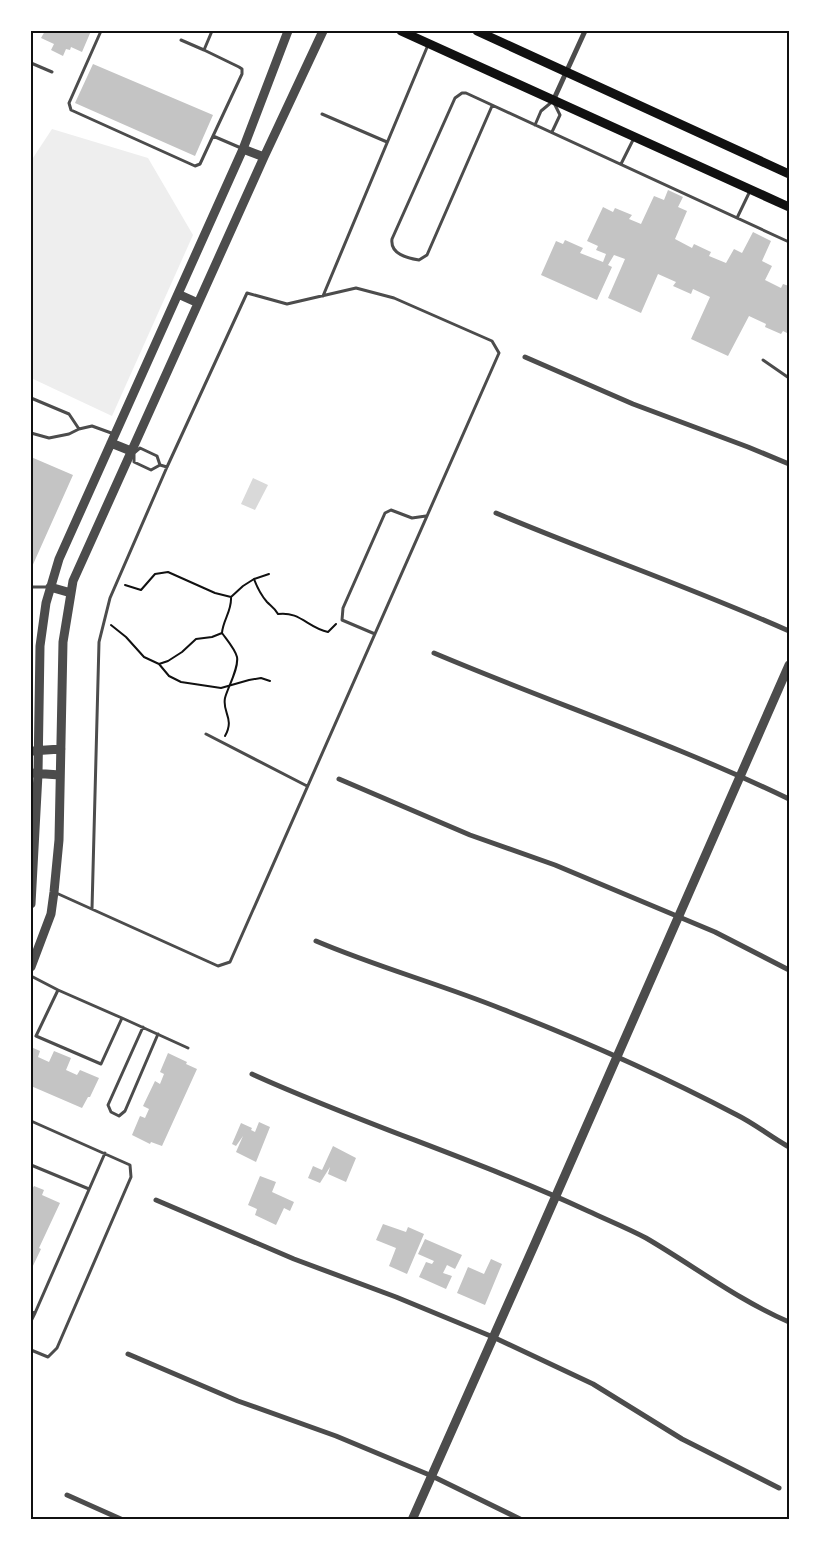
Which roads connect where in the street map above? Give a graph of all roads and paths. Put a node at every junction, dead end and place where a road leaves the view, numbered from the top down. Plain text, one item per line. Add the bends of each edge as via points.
1 (100, 31) edge
2 (212, 31) edge
3 (288, 31) edge
4 (323, 31) edge
5 (401, 31) edge
6 (477, 31) edge
7 (585, 31) edge
8 (181, 40) dead end
9 (428, 44) junction
10 (204, 50) junction
11 (31, 63) edge
12 (52, 72) dead end
13 (566, 72) junction
14 (553, 101) junction
15 (492, 106) junction
16 (322, 114) dead end
17 (535, 125) junction
18 (552, 132) junction
19 (213, 136) junction
20 (634, 138) junction
21 (387, 142) junction
22 (243, 148) junction
23 (264, 157) junction
24 (621, 164) junction
25 (789, 174) edge
26 (750, 190) junction
27 (789, 208) edge
28 (737, 218) junction
29 (789, 242) edge
30 (178, 294) junction
31 (322, 296) junction
32 (198, 303) junction
33 (525, 357) dead end
34 (763, 360) dead end
35 (789, 378) edge
36 (31, 398) edge
37 (79, 429) junction
38 (31, 433) edge
39 (115, 434) junction
40 (111, 443) junction
41 (133, 452) junction
42 (789, 464) edge
43 (160, 465) junction
44 (167, 467) junction
45 (496, 513) dead end
46 (427, 516) junction
47 (269, 574) dead end
48 (254, 579) junction
49 (117, 582) junction
50 (31, 587) edge
51 (50, 587) junction
52 (71, 593) junction
53 (231, 597) junction
54 (105, 620) junction
55 (342, 620) junction
56 (789, 631) edge
57 (222, 633) junction
58 (375, 634) junction
59 (434, 654) dead end
60 (159, 664) junction
61 (789, 665) edge
62 (270, 681) dead end
63 (229, 686) junction
64 (206, 734) dead end
65 (220, 741) junction
66 (61, 749) junction
67 (35, 751) edge
68 (35, 773) edge
69 (60, 775) junction
70 (740, 776) junction
71 (339, 779) dead end
72 (307, 786) junction
73 (789, 800) edge
74 (54, 892) junction
75 (31, 904) edge
76 (92, 909) junction
77 (678, 916) junction
78 (316, 941) dead end
79 (35, 948) edge
80 (31, 967) edge
81 (789, 970) edge
82 (31, 976) edge
83 (58, 990) junction
84 (122, 1018) junction
85 (143, 1027) junction
86 (158, 1034) junction
87 (188, 1048) dead end
88 (616, 1056) junction
89 (252, 1074) dead end
90 (31, 1121) edge
91 (789, 1147) edge
92 (105, 1153) junction
93 (31, 1165) edge
94 (89, 1189) junction
95 (556, 1196) junction
96 (156, 1200) dead end
97 (33, 1312) edge
98 (31, 1322) edge
99 (789, 1322) edge
100 (493, 1337) junction
101 (31, 1350) edge
102 (128, 1354) dead end
103 (432, 1476) junction
104 (779, 1488) dead end
105 (67, 1496) dead end
106 (123, 1520) edge
107 (412, 1520) edge
108 (522, 1520) edge

1 - 19 lane via 69,103 71,110 195,166 200,164
2 - 10 lane
3 - 22 street
4 - 23 street
5 - 9 main road
6 - 13 main road
7 - 13 street
8 - 10 lane
9 - 14 main road
9 - 21 lane
10 - 19 lane via 242,69
11 - 12 lane
13 - 14 street
13 - 25 main road
14 - 17 lane via 541,110
14 - 18 lane via 560,115
14 - 20 main road
15 - 15 lane via 462,92 455,98 392,239 394,250 400,254 419,260 427,255
15 - 17 lane
16 - 21 lane
17 - 18 lane
18 - 24 lane
19 - 22 lane
20 - 24 lane
20 - 26 main road
21 - 31 lane
22 - 23 street
22 - 30 street
23 - 32 street
24 - 28 lane
26 - 27 main road
26 - 28 lane
28 - 29 lane
30 - 32 street
30 - 39 street
31 - 44 lane via 286,304 247,293
31 - 46 lane via 356,288 394,298 492,342 499,353
32 - 41 street
33 - 42 street via 633,404
34 - 35 lane
36 - 37 lane via 69,414
37 - 38 lane via 49,438
37 - 39 lane via 92,426
39 - 40 street
40 - 41 street
40 - 51 street via 58,559
41 - 43 lane via 140,448 157,456
41 - 43 lane via 134,462 151,470
41 - 52 street via 73,581
43 - 44 lane
44 - 49 lane
45 - 56 street
46 - 55 lane via 412,518 391,510 385,513 343,608
46 - 58 lane
47 - 48 path
48 - 53 path
48 - 55 path via 265,600 278,614 296,615 328,632
49 - 53 path via 141,590 155,574 168,572 224,597
49 - 54 lane
50 - 51 lane
51 - 52 street
51 - 67 street via 40,646
52 - 66 street via 63,642
53 - 57 path
54 - 60 path via 144,657
54 - 76 lane via 99,642
55 - 58 lane
57 - 60 path via 196,639 168,662
57 - 63 path via 237,657
58 - 72 lane
59 - 70 street
60 - 63 path via 169,676 181,682 213,688
61 - 70 street
62 - 63 path via 261,678
63 - 65 path via 224,707 229,725
64 - 65 lane
65 - 72 lane
66 - 67 street
66 - 69 street
67 - 68 street
68 - 69 street
68 - 75 street
69 - 74 street
70 - 73 street
70 - 77 street
71 - 77 street via 470,835 555,865
72 - 76 lane via 230,962 218,966
74 - 76 lane
74 - 79 street via 51,914
77 - 81 street
77 - 88 street
78 - 88 street via 502,1009
79 - 80 street
82 - 83 lane
83 - 84 lane
83 - 84 lane via 36,1036 101,1064
84 - 85 lane
85 - 86 lane
85 - 86 lane via 108,1105 119,1116 125,1110
86 - 87 lane
88 - 91 street via 740,1116
88 - 95 street
89 - 95 street
90 - 92 lane
92 - 94 lane
92 - 101 lane via 130,1165 131,1177 57,1348 48,1357
93 - 94 lane
94 - 97 lane
95 - 99 street via 644,1238 739,1297
95 - 100 street
96 - 100 street via 294,1259
97 - 98 lane
100 - 103 street
100 - 104 street via 593,1384 682,1439
102 - 103 street via 238,1401 336,1436
103 - 107 street
103 - 108 street
105 - 106 street

